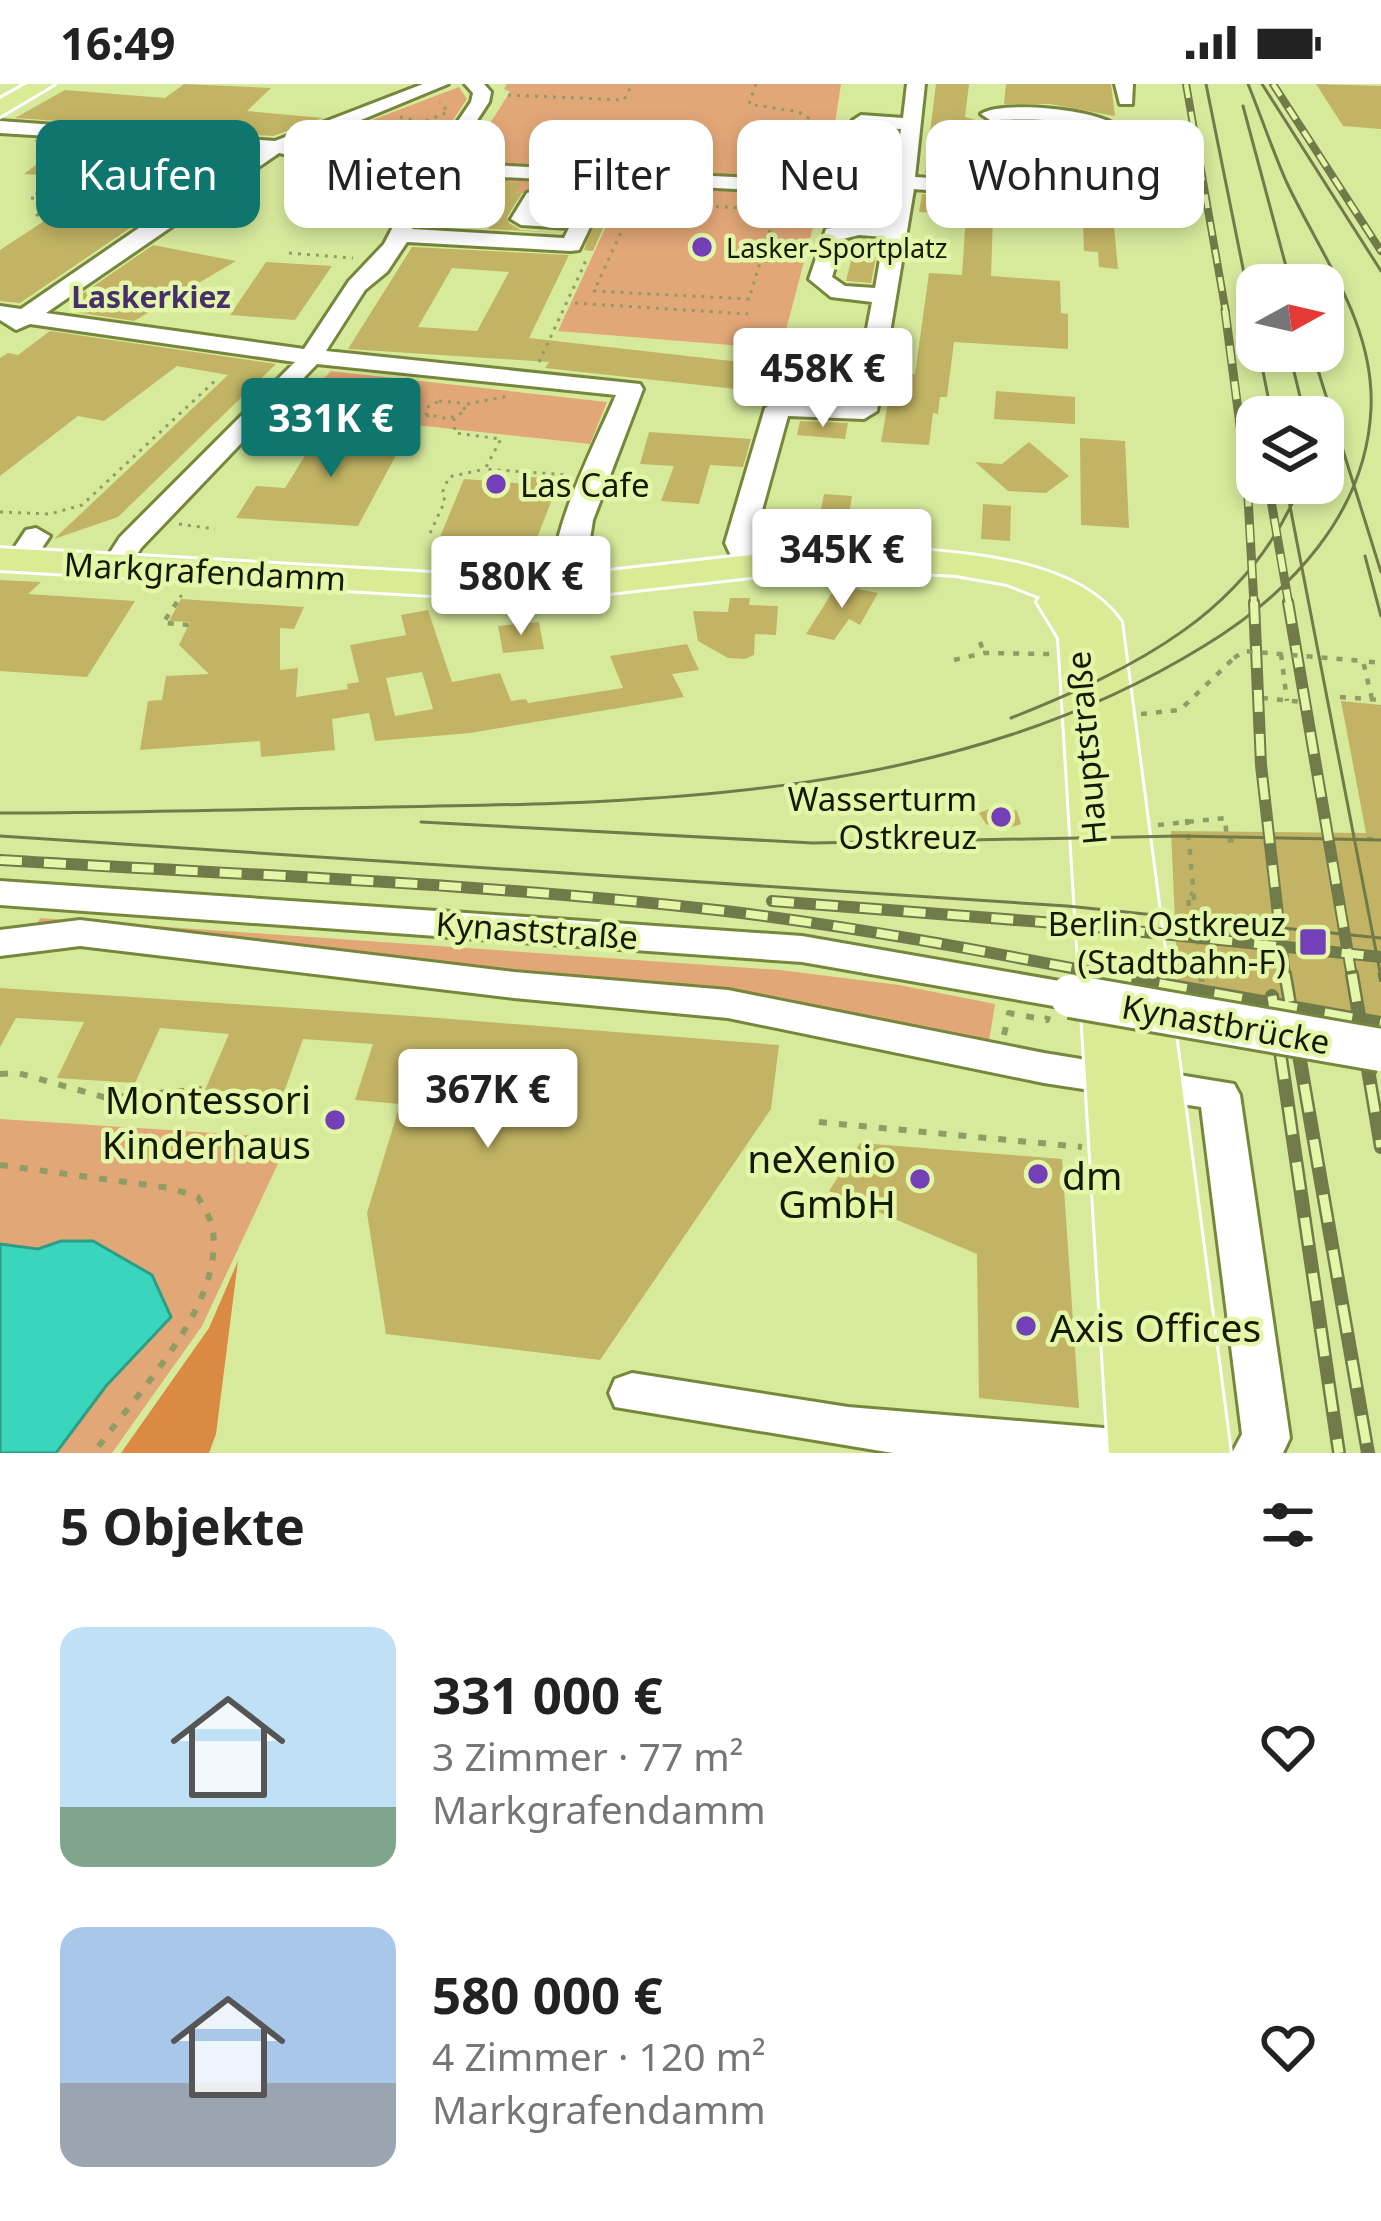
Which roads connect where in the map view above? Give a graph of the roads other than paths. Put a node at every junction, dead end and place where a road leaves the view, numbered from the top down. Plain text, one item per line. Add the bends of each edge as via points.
1 (474, 84) edge
2 (916, 84) edge
3 (41, 87) edge
4 (436, 90) edge
5 (0, 109) edge
6 (990, 114) dead end
7 (468, 120) edge
8 (1080, 120) edge
9 (902, 123) edge
10 (914, 124) junction
11 (0, 127) edge
12 (272, 148) junction
13 (284, 150) edge
14 (505, 171) edge
15 (905, 182) junction
16 (737, 183) edge
17 (926, 183) edge
18 (403, 228) edge
19 (579, 228) edge
20 (896, 232) junction
21 (399, 235) junction
22 (885, 296) junction
23 (0, 313) edge
24 (26, 316) junction
25 (0, 334) edge
26 (311, 356) junction
27 (30, 538) edge
28 (116, 565) junction
29 (749, 567) junction
30 (567, 589) junction
31 (1052, 589) joint
32 (0, 893) edge
33 (0, 943) edge
34 (1071, 996) joint
35 (1381, 1050) edge
36 (1131, 1083) junction
37 (632, 1393) dead end
38 (895, 1443) edge
39 (1140, 1453) edge
40 (1199, 1453) edge
41 (1256, 1453) edge

1 - 7 street via 482,92
2 - 10 street
3 - 5 main road
4 - 12 street
6 - 8 street
9 - 10 street
10 - 15 street
11 - 12 street
12 - 13 street
12 - 24 street via 207,183
14 - 16 street
15 - 17 street
15 - 20 street
18 - 21 street
19 - 21 street via 571,245
20 - 22 street
20 - 22 street via 834,234 820,279 848,294
21 - 26 street
22 - 29 street via 864,411 778,408 739,543
23 - 24 street
24 - 25 street
24 - 26 street
26 - 28 street
26 - 30 street via 631,389 563,571
27 - 28 main road, Markgrafendamm
28 - 30 main road, Markgrafendamm
29 - 30 main road, Markgrafendamm
29 - 31 main road, Markgrafendamm via 844,557 956,564
31 - 36 main road, Hauptstraße via 1093,608 1106,632
32 - 34 street, Kynaststraße via 802,950
33 - 36 street via 80,934 687,999
34 - 35 street, Kynastbrücke, bridge
36 - 39 main road, Hauptstraße
36 - 40 main road, Hauptstraße
36 - 41 street via 1220,1095 1267,1438
37 - 38 street
38 - 39 street

